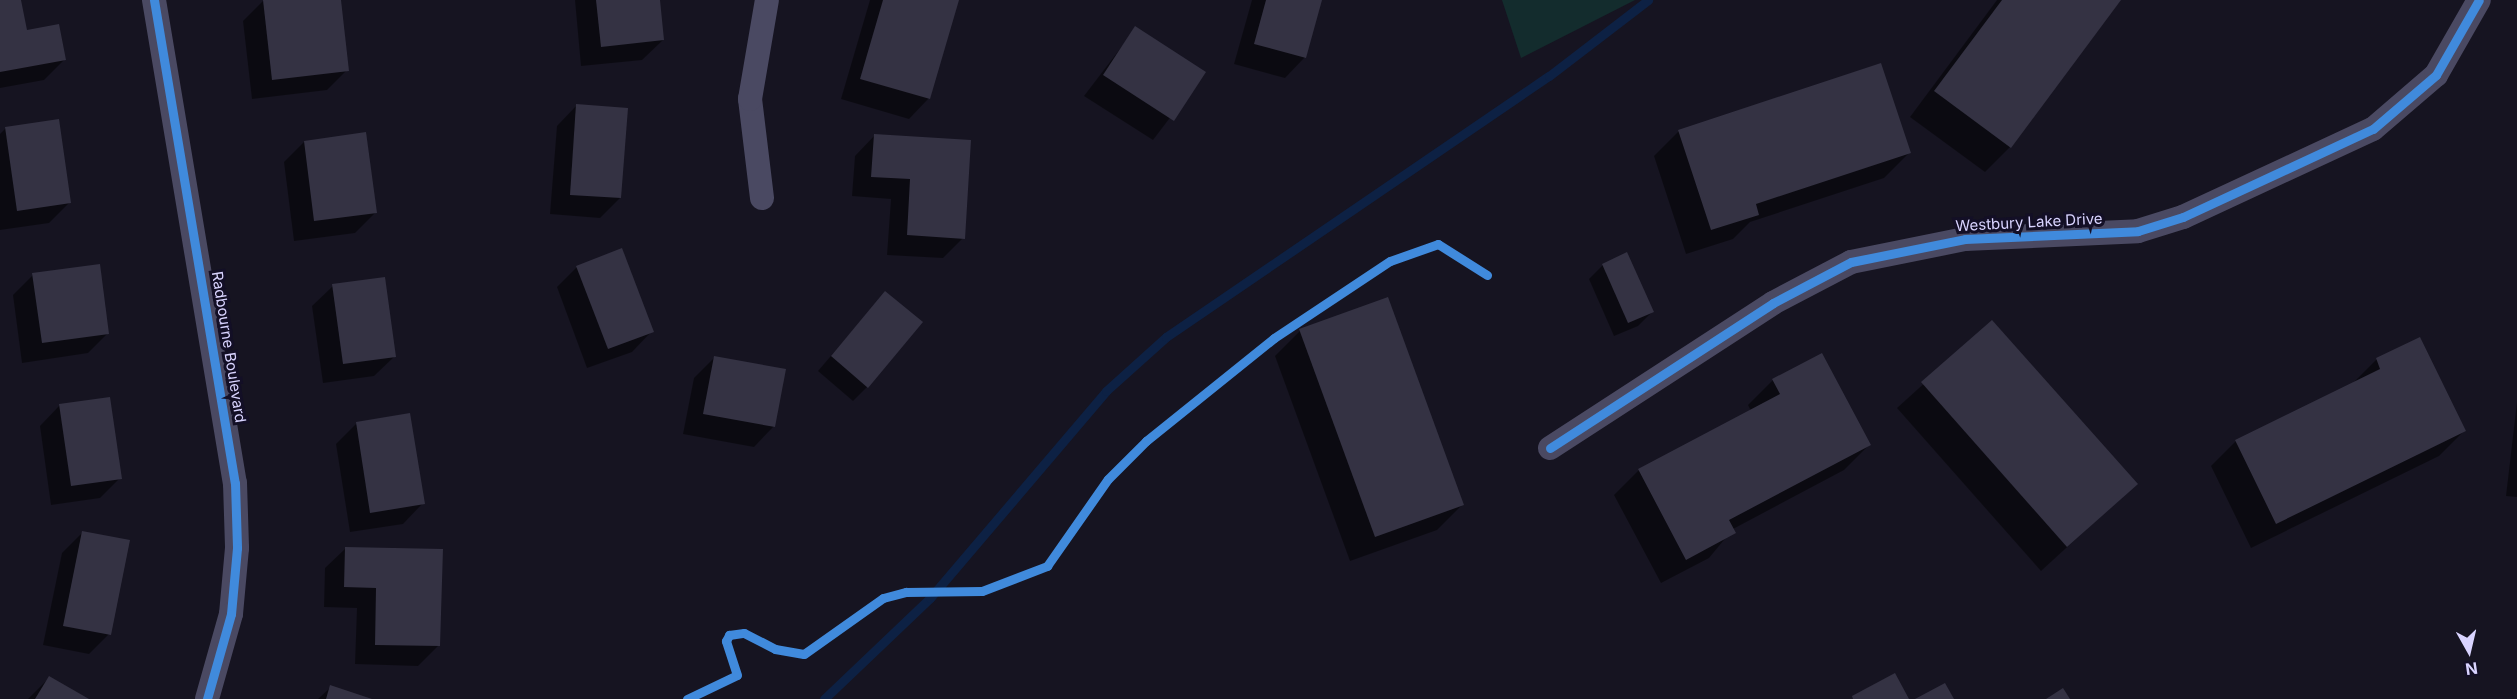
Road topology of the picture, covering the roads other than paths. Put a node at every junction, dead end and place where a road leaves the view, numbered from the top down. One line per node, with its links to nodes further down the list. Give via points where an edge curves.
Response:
1 (154, 0): 6 (street, Radbourne Boulevard, via 235,483 237,548 231,614)
2 (767, 0): 4 (street, via 750,99)
3 (2479, 0): 5 (street, Westbury Lake Drive, via 2436,75 2373,129 2183,217 2138,231 1965,239 1851,262 1773,303)
4 (762, 198)
5 (1550, 448)
6 (207, 699)

